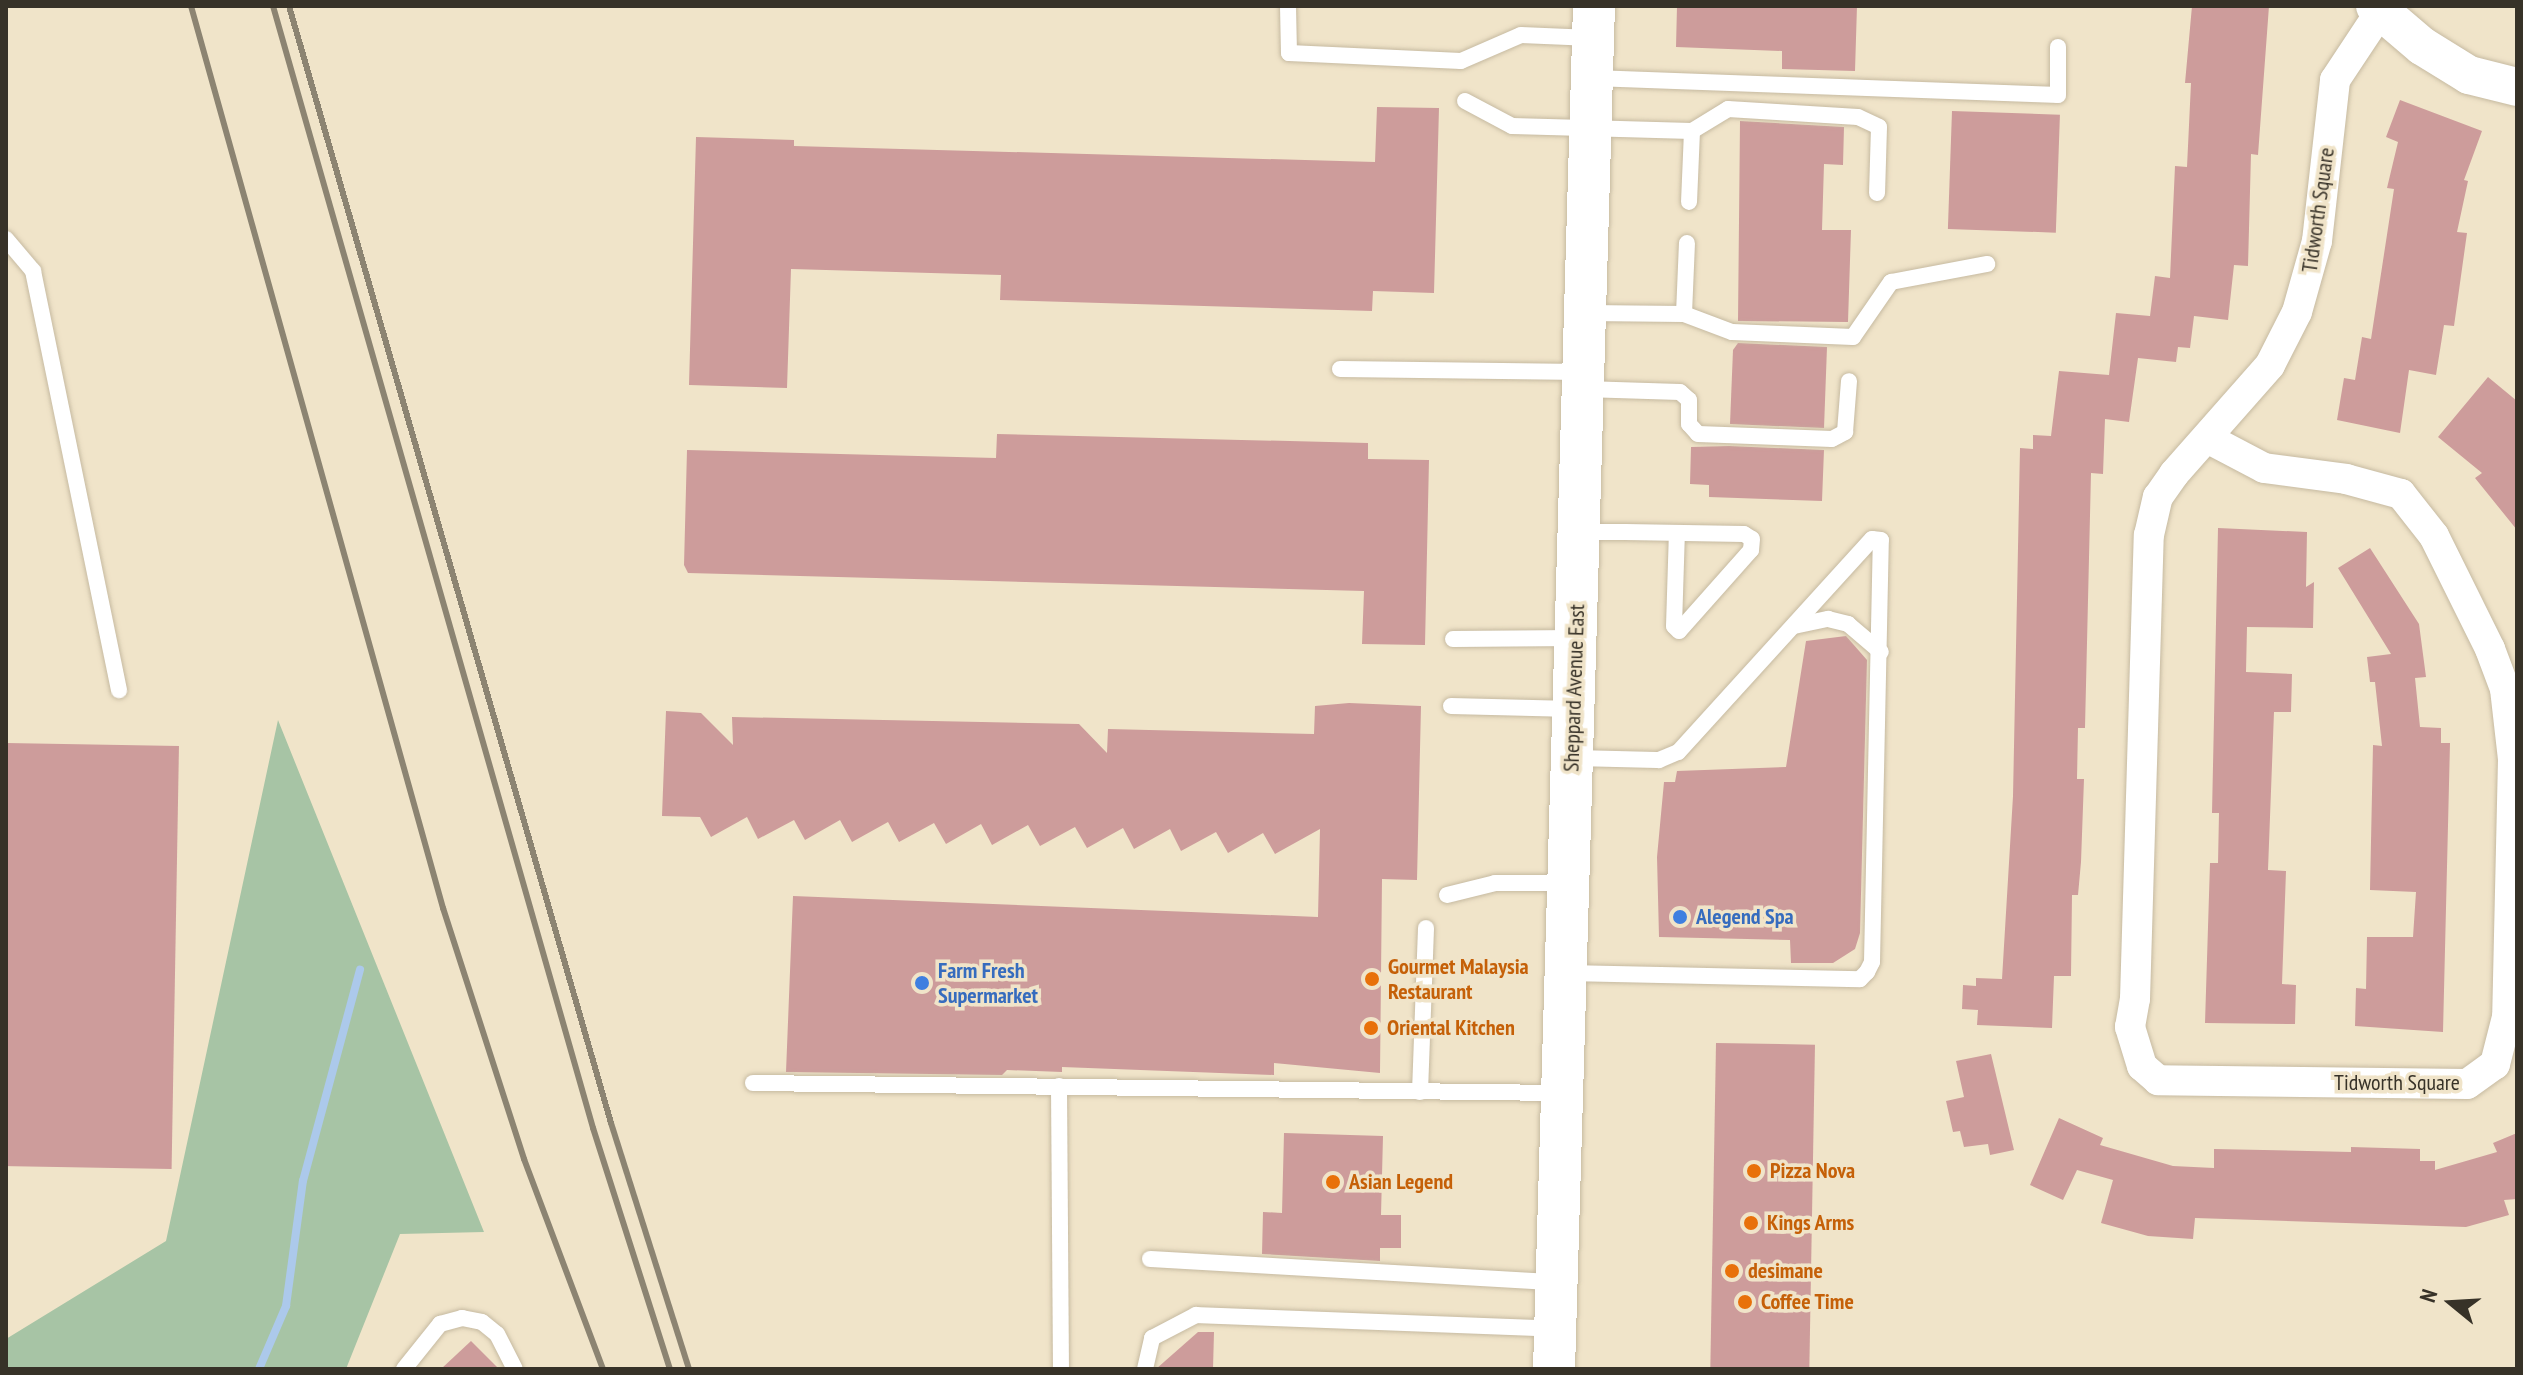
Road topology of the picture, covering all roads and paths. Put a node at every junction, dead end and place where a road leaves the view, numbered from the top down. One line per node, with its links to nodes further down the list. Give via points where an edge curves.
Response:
1 (1288, 6): 3 (lane, via 1289,53 1461,61 1521,35)
2 (2377, 9): 5 (street, via 2469,75); 19 (street, Tidworth Square, via 2335,80 2317,241 2297,312 2270,365)
3 (1593, 41): 4 (lane, via 2058,95); 7 (main road, Sheppard Avenue East)
4 (2058, 47)
5 (2517, 87)
6 (1465, 101): 7 (lane, via 1512,126)
7 (1591, 126): 8 (lane); 14 (main road, Sheppard Avenue East)
8 (1692, 131): 9 (lane, via 1728,109 1858,117 1879,127); 10 (lane)
9 (1877, 193)
10 (1689, 202)
11 (6, 239): 26 (lane, via 33,271)
12 (1687, 243): 15 (lane)
13 (1987, 264): 15 (lane, via 1891,282 1853,337 1732,332)
14 (1585, 313): 15 (lane); 17 (main road, Sheppard Avenue East)
15 (1684, 314)
16 (1340, 369): 17 (lane)
17 (1583, 380): 18 (lane, via 1680,392 1689,400 1689,424 1698,434 1832,439 1845,432); 20 (main road, Sheppard Avenue East)
18 (1849, 381)
19 (2207, 438): 19 (street, Tidworth Square, via 2158,497 2149,535 2130,1027 2134,1050 2158,1080 2179,1083 2467,1084 2495,1064 2507,1017 2513,759 2505,689 2490,649 2434,536 2401,494 2346,479 2264,468)
20 (1579, 532): 21 (lane); 23 (main road, Sheppard Avenue East)
21 (1677, 533): 21 (lane, via 1752,539 1751,550 1679,631 1674,626)
22 (1793, 626): 25 (lane, via 1828,619 1848,624); 25 (lane, via 1872,539 1881,540); 29 (lane, via 1678,752 1659,760)
23 (1575, 638): 24 (lane); 28 (main road, Sheppard Avenue East)
24 (1453, 639)
25 (1881, 652): 33 (lane, via 1872,962 1867,972 1860,979)
26 (119, 690)
27 (1451, 706): 28 (lane)
28 (1573, 709): 29 (main road, Sheppard Avenue East)
29 (1572, 758): 30 (main road, Sheppard Avenue East)
30 (1568, 883): 31 (lane, via 1495,883); 33 (main road, Sheppard Avenue East)
31 (1447, 895)
32 (1426, 928): 36 (lane)
33 (1565, 973): 37 (main road, Sheppard Avenue East)
34 (753, 1083): 35 (lane)
35 (1059, 1086): 36 (lane); 43 (lane)
36 (1420, 1092): 37 (lane)
37 (1561, 1093): 39 (main road, Sheppard Avenue East)
38 (1150, 1259): 39 (lane)
39 (1555, 1282): 40 (main road, Sheppard Avenue East)
40 (1555, 1349): 44 (lane, via 1196,1315 1152,1338)
41 (404, 1369): 42 (lane, via 440,1324 462,1318 482,1322 497,1334)
42 (515, 1369)
43 (1061, 1369)
44 (1145, 1369)

